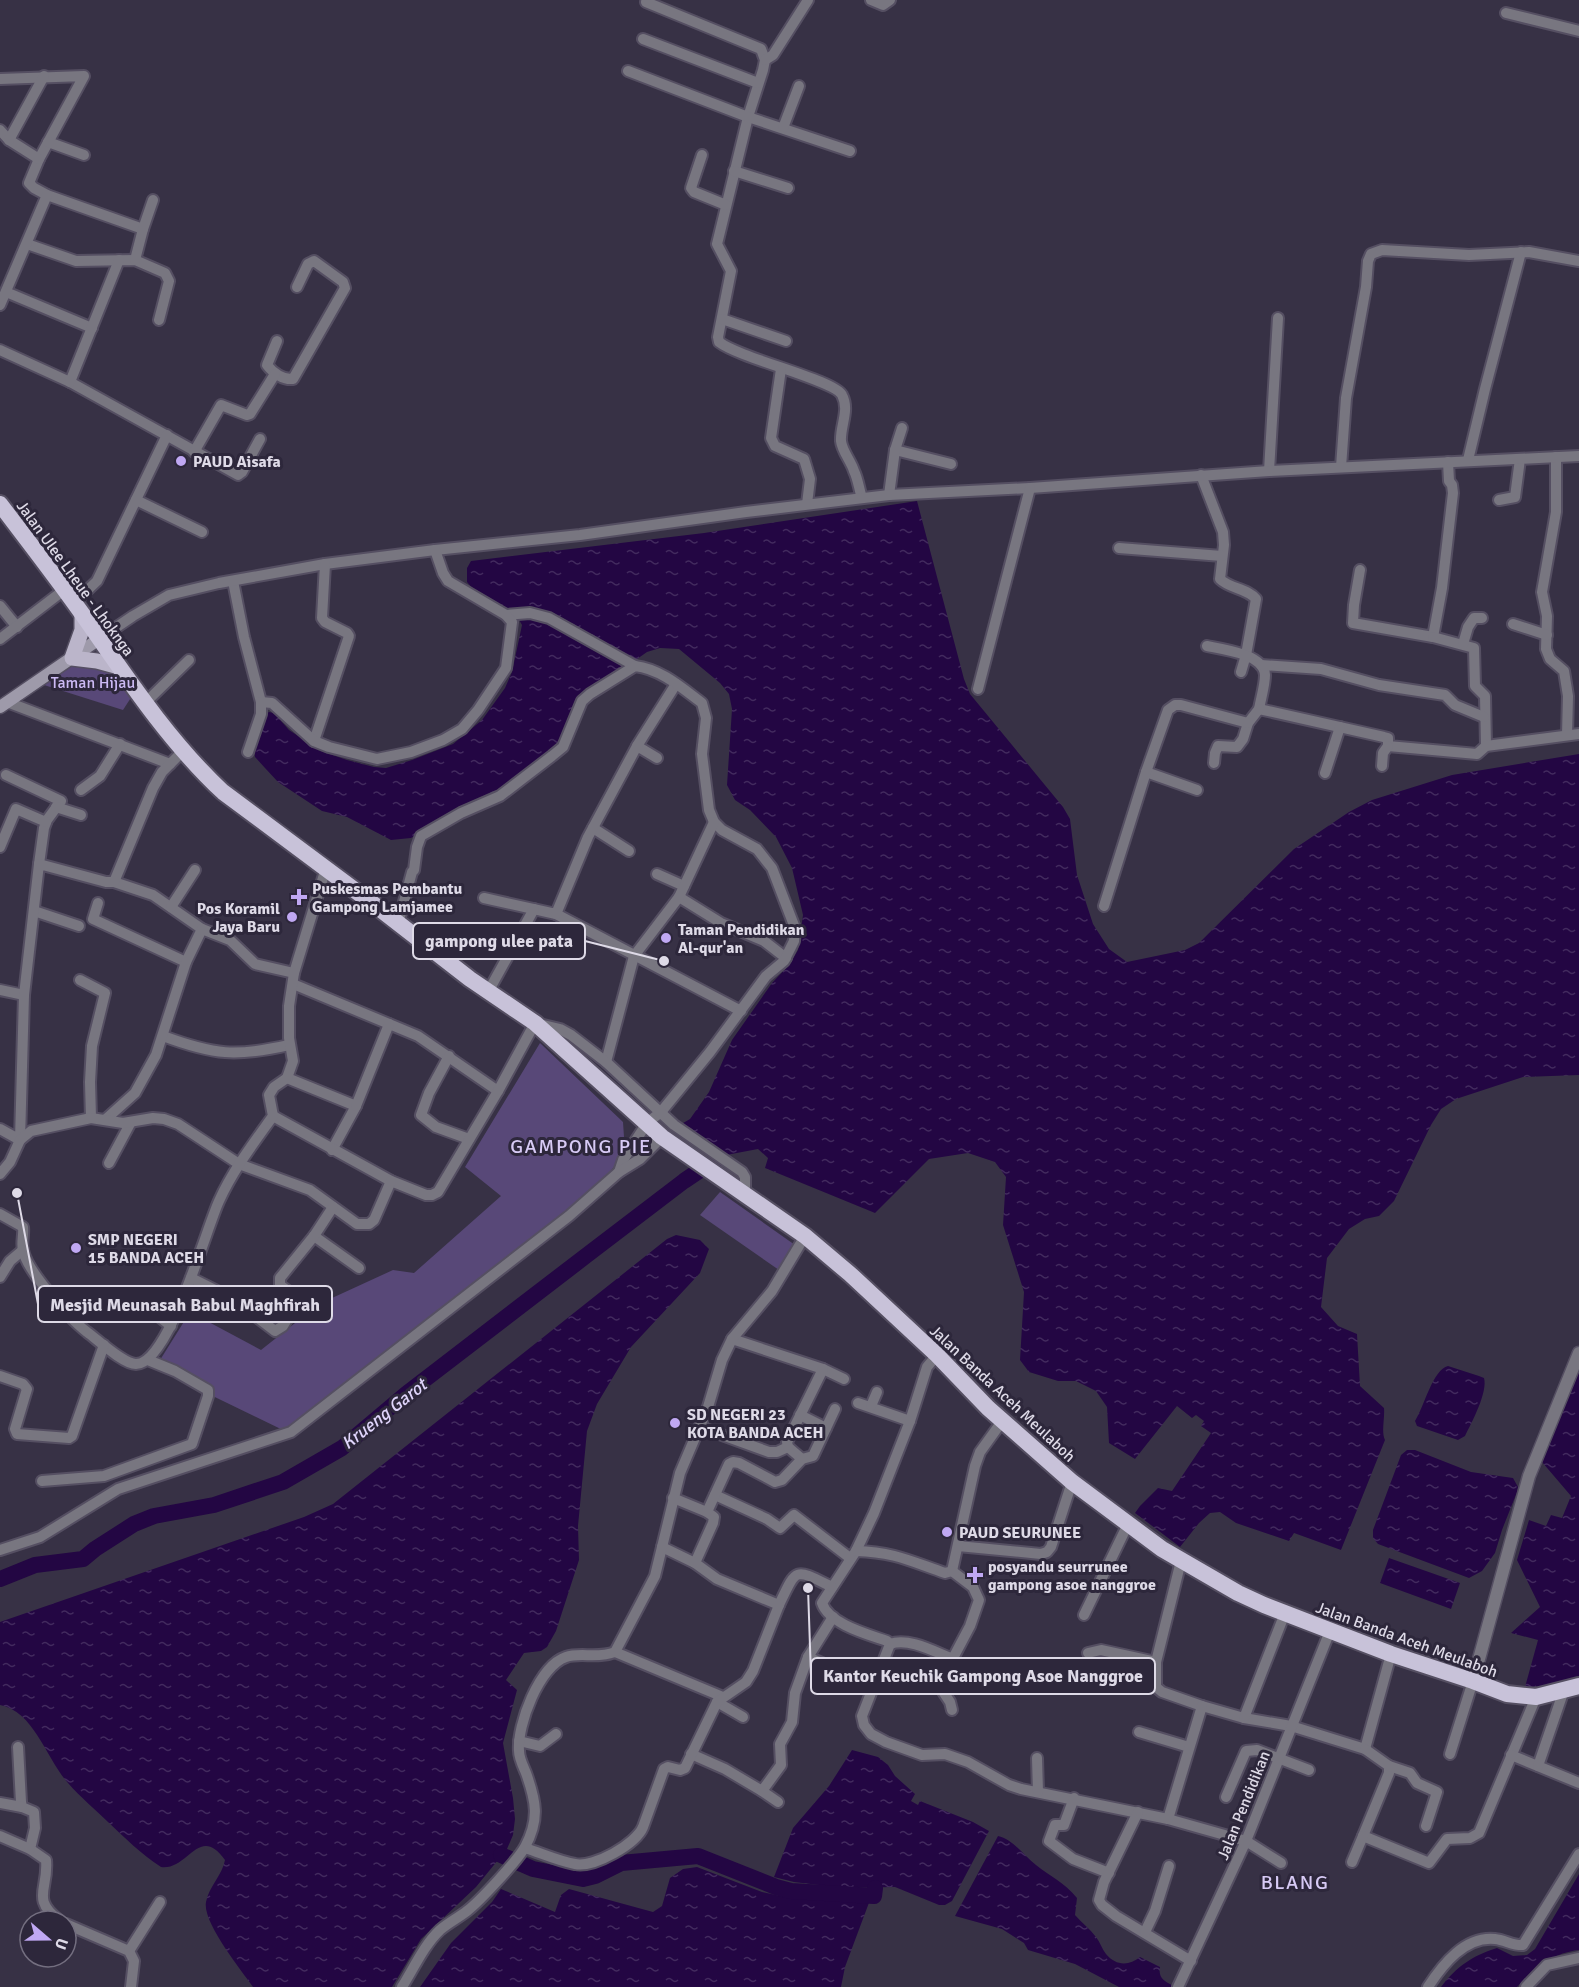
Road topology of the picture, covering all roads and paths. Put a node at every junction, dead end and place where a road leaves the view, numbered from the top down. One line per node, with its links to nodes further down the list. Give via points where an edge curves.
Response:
1 (808, 0): 8 (street, via 773,55)
2 (871, 0): 3 (street, via 883,5)
3 (890, 0)
4 (646, 2): 8 (street, via 758,46)
5 (1506, 14): 6 (street)
6 (1579, 31)
7 (643, 39): 12 (street)
8 (765, 60): 12 (street)
9 (628, 71): 14 (street)
10 (44, 76): 11 (street); 17 (street); 18 (street, via 84,76)
11 (0, 79)
12 (758, 83): 14 (street)
13 (799, 86): 15 (street)
14 (748, 117): 15 (street); 23 (street)
15 (783, 128): 19 (street)
16 (0, 130): 17 (street)
17 (9, 140): 22 (street)
18 (48, 142): 20 (street); 22 (street)
19 (850, 151)
20 (84, 155)
21 (702, 155): 27 (street, via 691,188)
22 (39, 159): 25 (street, via 29,183)
23 (734, 171): 24 (street); 27 (street)
24 (788, 188)
25 (46, 195): 28 (street); 29 (street)
26 (153, 200): 28 (street)
27 (726, 205): 39 (street, via 717,244 732,271)
28 (143, 229): 32 (street)
29 (27, 244): 31 (street, via 76,261); 35 (street)
30 (1521, 252): 33 (street); 55 (street); 58 (street, via 1469,255 1376,250 1371,254 1346,398)
31 (119, 260): 32 (street); 40 (street)
32 (135, 260): 38 (street, via 168,276)
33 (1579, 261)
34 (297, 287): 45 (street, via 308,264 314,261 343,282 345,288 297,376 288,380)
35 (6, 292): 36 (street); 40 (street)
36 (0, 305)
37 (1278, 318): 59 (street)
38 (159, 320)
39 (722, 320): 42 (street); 44 (street, via 718,338 722,344)
40 (92, 328): 46 (street)
41 (277, 341): 45 (street, via 266,364)
42 (786, 341)
43 (0, 350): 46 (street)
44 (781, 369): 63 (street, via 826,384 842,395 842,444); 67 (street, via 771,438 775,446 804,459 810,479)
45 (275, 374): 51 (street, via 249,415 221,405)
46 (70, 382): 48 (street)
47 (902, 428): 50 (street)
48 (168, 435): 51 (street); 64 (street)
49 (260, 439): 51 (street, via 240,475)
50 (895, 450): 57 (street); 62 (street)
51 (194, 452)
52 (1579, 456): 53 (street)
53 (1556, 457): 54 (street); 81 (street, via 1556,512 1542,592)
54 (1520, 459): 55 (street); 65 (street, via 1515,497)
55 (1468, 460): 56 (street)
56 (1448, 462): 58 (street); 82 (street, via 1453,493)
57 (951, 464)
58 (1341, 467): 59 (street)
59 (1269, 471): 60 (street)
60 (1201, 475): 61 (street); 71 (street, via 1223,532)
61 (1030, 488): 62 (street); 95 (street)
62 (889, 495): 63 (street)
63 (862, 498): 67 (street)
64 (136, 500): 68 (street); 75 (street, via 97,581)
65 (1499, 500)
66 (0, 504): 75 (highway, Jalan Ulee Lheue - Lhoknga)
67 (807, 504): 70 (street)
68 (202, 531)
69 (1119, 548): 71 (street)
70 (435, 550): 72 (street); 77 (street, via 448,581)
71 (1222, 556): 87 (street, via 1220,579 1256,599)
72 (325, 564): 74 (street); 105 (street, via 321,618 348,636)
73 (1360, 570): 82 (street, via 1353,623)
74 (233, 580): 84 (street, via 169,596); 97 (street)
75 (74, 602): 80 (street); 84 (highway, Jalan Ulee Lheue - Lhoknga); 88 (main road, via 82,630)
76 (0, 606): 80 (street)
77 (507, 616): 91 (street, via 530,613 549,618); 105 (street, via 512,625 506,668 462,729 411,752 376,759)
78 (1482, 618): 85 (street, via 1474,618)
79 (1513, 624): 81 (street)
80 (16, 627): 83 (street)
81 (1547, 634): 104 (street, via 1550,659 1564,671)
82 (1433, 637): 85 (street)
83 (0, 639)
84 (99, 639): 88 (main road); 92 (highway, Jalan Ulee Lheue - Lhoknga)
85 (1463, 644): 100 (street, via 1476,651 1475,686 1485,696)
86 (1207, 646): 87 (street)
87 (1246, 655): 90 (street); 93 (street)
88 (72, 658): 92 (main road); 98 (main road)
89 (189, 660): 96 (street)
90 (1261, 665): 99 (street, via 1265,673); 100 (street, via 1321,669 1379,685 1445,695 1455,705)
91 (634, 666): 94 (street, via 650,669); 142 (street, via 582,701 563,747 552,756 500,796 421,836)
92 (119, 667): 96 (highway, Jalan Ulee Lheue - Lhoknga)
93 (1241, 672)
94 (676, 684): 109 (street); 124 (street, via 703,705 706,718 702,754)
95 (978, 689)
96 (146, 702): 110 (highway, Jalan Ulee Lheue - Lhoknga)
97 (261, 702): 105 (street, via 272,703); 111 (street, via 261,714)
98 (4, 704): 106 (street)
99 (1259, 709): 101 (street); 102 (street)
100 (1484, 717): 108 (street)
101 (1248, 723): 113 (street, via 1237,747 1218,747); 116 (street, via 1181,705 1172,707)
102 (1340, 727): 107 (street, via 1388,738); 117 (street)
103 (1579, 734): 104 (street)
104 (1567, 735): 108 (street)
105 (314, 741)
106 (120, 744): 114 (street); 119 (street, via 100,776)
107 (1388, 746): 108 (street, via 1472,755); 115 (street)
108 (1486, 746)
109 (637, 747): 112 (street); 125 (street)
110 (183, 751): 114 (street); 129 (highway, Jalan Ulee Lheue - Lhoknga, via 223,792)
111 (248, 752)
112 (657, 759)
113 (1214, 763)
114 (170, 764): 132 (street, via 153,788)
115 (1382, 766)
116 (1146, 772): 120 (street); 137 (street)
117 (1325, 773)
118 (6, 775): 121 (street, via 61,801)
119 (81, 790)
120 (1197, 790)
121 (56, 807): 122 (street); 123 (street)
122 (81, 815)
123 (46, 822): 126 (street, via 16,809); 128 (street)
124 (714, 822): 133 (street); 146 (street, via 757,849 772,868 795,928)
125 (593, 828): 127 (street); 141 (street)
126 (0, 847)
127 (629, 851)
128 (39, 864): 132 (street); 140 (street)
129 (326, 868): 142 (highway, Jalan Ulee Lheue - Lhoknga); 148 (street)
130 (195, 870): 138 (street)
131 (657, 874): 133 (street)
132 (114, 882): 138 (street, via 153,895)
133 (684, 886): 134 (street)
134 (680, 897): 145 (street); 146 (street, via 722,923 764,941)
135 (484, 898): 139 (street)
136 (98, 903): 147 (street, via 93,919)
137 (1104, 906)
138 (171, 907): 144 (street)
139 (534, 909): 141 (street); 152 (street)
140 (34, 911): 143 (street); 153 (street)
141 (556, 914): 145 (street)
142 (398, 924): 152 (highway, Jalan Ulee Lheue - Lhoknga)
143 (79, 926)
144 (202, 929): 147 (street); 148 (street, via 237,944 255,964)
145 (633, 956): 154 (street); 160 (street)
146 (786, 958): 154 (street, via 766,976)
147 (186, 962): 157 (street)
148 (294, 973): 150 (street)
149 (80, 980): 166 (street, via 105,993 92,1046)
150 (293, 984): 156 (street); 158 (street)
151 (0, 990): 153 (street)
152 (488, 992): 155 (highway, Jalan Ulee Lheue - Lhoknga)
153 (24, 995): 173 (street)
154 (741, 1011): 164 (street)
155 (535, 1023): 160 (street, via 560,1029); 162 (street); 169 (highway, Jalan Ulee Lheue - Lhoknga)
156 (388, 1024): 159 (street, via 418,1036); 163 (street)
157 (163, 1036): 158 (street, via 219,1053); 167 (street, via 135,1093)
158 (289, 1046): 161 (street, via 293,1061)
159 (449, 1056): 162 (street); 172 (street, via 421,1115 436,1127)
160 (606, 1062): 164 (street)
161 (287, 1078): 163 (street); 165 (street, via 269,1095)
162 (498, 1091): 172 (street)
163 (356, 1106): 174 (street)
164 (661, 1112): 169 (street); 171 (street)
165 (273, 1116): 174 (street); 176 (street)
166 (91, 1118): 167 (street); 173 (street, via 31,1131)
167 (106, 1119): 168 (street)
168 (131, 1122): 175 (street); 176 (street, via 153,1118 178,1124)
169 (647, 1123): 171 (highway, Jalan Ulee Lheue - Lhoknga); 177 (street)
170 (0, 1129): 173 (street)
171 (667, 1134): 177 (street); 183 (highway, Jalan Banda Aceh Meulaboh, via 728,1173 745,1195)
172 (469, 1139): 179 (street, via 438,1192 426,1195)
173 (20, 1140): 178 (street)
174 (332, 1150): 179 (street)
175 (109, 1163)
176 (239, 1164): 180 (street, via 310,1190); 187 (street, via 219,1201)
177 (619, 1172): 217 (street, via 569,1216 291,1432 118,1490 40,1537)
178 (0, 1174)
179 (391, 1181): 180 (street, via 379,1213 369,1224 357,1224)
180 (333, 1207): 182 (street)
181 (0, 1214): 184 (street, via 23,1227)
182 (314, 1236): 185 (street); 187 (street, via 280,1278 280,1285 298,1301 283,1326 275,1331 233,1299)
183 (805, 1236): 190 (street, via 772,1291); 193 (highway, Jalan Banda Aceh Meulaboh)
184 (22, 1250): 186 (street); 191 (street, via 38,1280 81,1327)
185 (359, 1268)
186 (0, 1277)
187 (191, 1278): 189 (street)
188 (135, 1297): 189 (street)
189 (171, 1326): 194 (street)
190 (732, 1340): 195 (street); 205 (street)
191 (104, 1345): 194 (street, via 127,1361 137,1364); 196 (street, via 69,1438 17,1434 15,1429 27,1389)
192 (1579, 1353): 235 (street, via 1529,1476)
193 (937, 1355): 203 (street, via 927,1367); 204 (highway, Jalan Banda Aceh Meulaboh)
194 (148, 1360): 209 (street, via 208,1390 192,1444 104,1476)
195 (823, 1369): 197 (street); 202 (street)
196 (0, 1376)
197 (844, 1378)
198 (877, 1392): 200 (street)
199 (858, 1403): 200 (street)
200 (870, 1406): 203 (street)
201 (835, 1409): 206 (street)
202 (800, 1415): 206 (street); 207 (street, via 788,1437)
203 (910, 1420): 218 (street, via 886,1485)
204 (1003, 1420): 210 (highway, Jalan Banda Aceh Meulaboh); 215 (street, via 980,1452 975,1466)
205 (700, 1427): 207 (street, via 769,1452); 212 (street)
206 (826, 1428): 208 (street, via 813,1456)
207 (788, 1446): 208 (street)
208 (802, 1460): 211 (street, via 776,1482 733,1462)
209 (42, 1481)
210 (1072, 1482): 214 (highway, Jalan Banda Aceh Meulaboh); 215 (street, via 1047,1552)
211 (715, 1495): 213 (street); 218 (street, via 780,1528 794,1515)
212 (673, 1498): 213 (street); 216 (street)
213 (707, 1512): 220 (street, via 714,1517 713,1523)
214 (1128, 1524): 219 (highway, Jalan Banda Aceh Meulaboh); 225 (street)
215 (958, 1546): 221 (street)
216 (662, 1547): 220 (street); 229 (street, via 655,1576)
217 (0, 1550)
218 (853, 1554): 221 (street, via 883,1552 945,1573); 222 (street)
219 (1180, 1561): 224 (highway, Jalan Banda Aceh Meulaboh); 234 (street)
220 (695, 1563): 223 (street, via 717,1579)
221 (952, 1571): 233 (street, via 974,1587 979,1600)
222 (832, 1587): 223 (street, via 799,1573 792,1577); 226 (street, via 822,1603)
223 (779, 1605): 239 (street, via 746,1682)
224 (1285, 1613): 227 (highway, Jalan Banda Aceh Meulaboh); 243 (street)
225 (1084, 1615)
226 (833, 1617): 228 (street); 232 (street)
227 (1330, 1631): 231 (highway, Jalan Banda Aceh Meulaboh); 244 (street, Jalan Pendidikan)
228 (890, 1644): 233 (street, via 908,1643); 236 (street)
229 (615, 1653): 239 (street); 247 (street, via 567,1656 553,1663 522,1721)
230 (1088, 1653): 234 (street, via 1101,1650)
231 (1391, 1654): 235 (highway, Jalan Banda Aceh Meulaboh); 250 (street)
232 (808, 1657): 236 (street); 260 (street, via 795,1693 792,1722 780,1744 781,1765)
233 (953, 1659): 241 (street, via 942,1679 942,1690)
234 (1156, 1662): 240 (street, via 1156,1687)
235 (1473, 1681): 238 (highway, Jalan Banda Aceh Meulaboh, via 1507,1694); 252 (street)
236 (874, 1686): 261 (street, via 862,1716 872,1734 922,1755 945,1754 968,1762 1009,1785)
237 (1571, 1688): 238 (highway, Jalan Banda Aceh Meulaboh); 257 (street)
238 (1536, 1697): 253 (street)
239 (720, 1699): 242 (street); 251 (street)
240 (1202, 1707): 243 (street); 249 (street)
241 (952, 1710)
242 (743, 1717)
243 (1244, 1718): 244 (street)
244 (1291, 1726): 250 (street); 255 (street, Jalan Pendidikan)
245 (1139, 1732): 249 (street)
246 (556, 1734): 247 (street, via 540,1746)
247 (519, 1741): 274 (street, via 536,1811)
248 (18, 1747): 266 (street)
249 (1189, 1747): 268 (street)
250 (1365, 1749): 256 (street)
251 (691, 1754): 260 (street); 274 (street, via 680,1770 664,1769 640,1834 619,1850 576,1865)
252 (1450, 1754)
253 (1511, 1755): 257 (street); 271 (street, via 1479,1833 1470,1838 1447,1839 1429,1863)
254 (1037, 1758): 261 (street)
255 (1279, 1758): 258 (street); 262 (street, via 1257,1750 1246,1751); 272 (street, Jalan Pendidikan)
256 (1389, 1766): 269 (street, via 1410,1773 1417,1783 1437,1792); 271 (street)
257 (1538, 1766): 259 (street)
258 (1309, 1770)
259 (1579, 1783)
260 (762, 1791): 264 (street)
261 (1038, 1792): 263 (street)
262 (1226, 1797)
263 (1074, 1798): 267 (street); 279 (street, via 1065,1825 1055,1825 1049,1840 1073,1859)
264 (778, 1802)
265 (0, 1803): 266 (street)
266 (22, 1807): 273 (street, via 34,1812 36,1819)
267 (1137, 1812): 268 (street); 279 (street)
268 (1168, 1820): 272 (street)
269 (1426, 1826)
270 (0, 1836): 273 (street)
271 (1363, 1836): 276 (street)
272 (1246, 1841): 277 (street); 286 (street, Jalan Pendidikan)
273 (30, 1849): 281 (street, via 46,1860 42,1895)
274 (522, 1851): 288 (street, via 468,1911 441,1929)
275 (1579, 1854): 290 (street, via 1523,1945 1492,1939 1470,1945 1447,1961)
276 (1352, 1862)
277 (1281, 1863)
278 (1169, 1866): 283 (street)
279 (1109, 1873): 283 (street, via 1099,1900 1116,1916)
280 (160, 1902): 284 (street)
281 (47, 1909)
282 (78, 1929): 284 (street)
283 (1145, 1932): 286 (street)
284 (129, 1951): 287 (street, via 134,1961)
285 (1579, 1958): 291 (street, via 1547,1965)
286 (1191, 1961): 289 (street, Jalan Pendidikan)
287 (131, 1987)
288 (402, 1987)
289 (1178, 1987)
290 (1428, 1987)
291 (1526, 1987)

